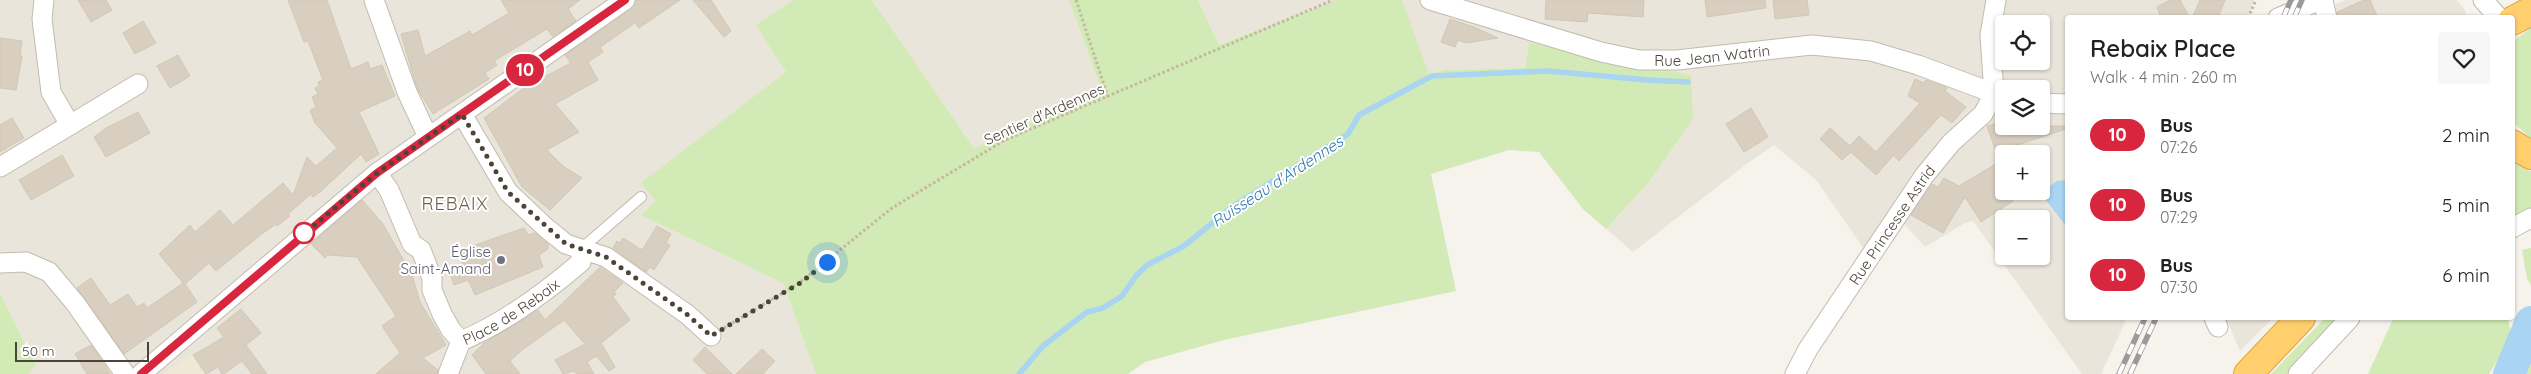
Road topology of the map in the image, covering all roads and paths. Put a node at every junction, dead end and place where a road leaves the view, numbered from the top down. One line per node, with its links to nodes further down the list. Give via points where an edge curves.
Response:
1 (44, 0): 25 (street, via 42,19 51,92)
2 (374, 0): 26 (street, via 407,92)
3 (625, 0): 24 (street)
4 (1076, 0): 20 (path)
5 (1332, 0): 20 (path, Sentier d'Ardennes)
6 (1430, 0): 19 (street, Rue Jean Watrin, via 1601,52 1639,60 1677,60 1812,44 1871,51)
7 (1996, 0): 17 (street, via 1990,35)
8 (2256, 0): 12 (path)
9 (2322, 0): 13 (street); 14 (street)
10 (2483, 0): 15 (street)
11 (2531, 10): 16 (highway)
12 (2249, 15)
13 (2285, 15)
14 (2325, 15)
15 (2496, 15)
16 (2515, 19)
17 (1997, 80)
18 (138, 84): 25 (street)
19 (1995, 94)
20 (1108, 97): 36 (path, Sentier d'Ardennes, via 1005,140 892,208 800,283)
21 (1995, 100): 41 (street, Rue Princesse Astrid, via 1951,143 1924,176 1808,349)
22 (2050, 103): 23 (street)
23 (2065, 104)
24 (462, 114): 26 (street); 32 (street, via 508,192 566,244)
25 (70, 125): 27 (street)
26 (428, 137): 28 (street)
27 (0, 167)
28 (377, 173): 37 (street, Place de Rebaix, via 389,190 412,244 421,250 432,278 432,290 450,330); 39 (street)
29 (641, 197): 32 (lane)
30 (2531, 218): 31 (street)
31 (2515, 226)
32 (581, 249): 36 (street, via 606,257 688,315); 37 (street, Place de Rebaix, via 581,262 563,277 494,324)
33 (1, 261): 38 (street, via 26,262 49,272)
34 (2299, 320): 42 (highway)
35 (2348, 320): 43 (street)
36 (711, 336)
37 (461, 341): 40 (street)
38 (125, 374)
39 (141, 374)
40 (448, 374)
41 (1795, 374)
42 (2248, 374)
43 (2298, 374)

